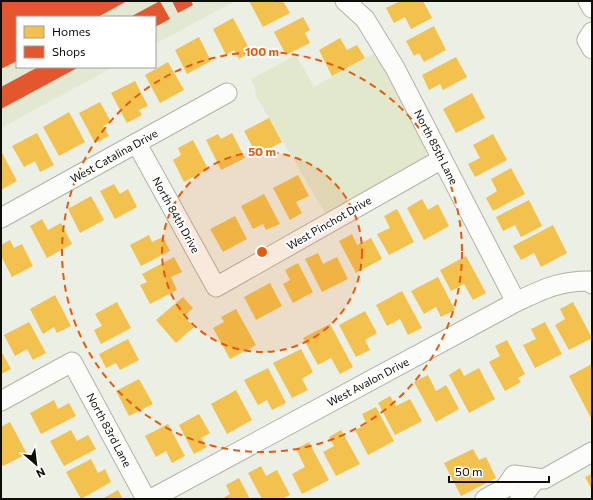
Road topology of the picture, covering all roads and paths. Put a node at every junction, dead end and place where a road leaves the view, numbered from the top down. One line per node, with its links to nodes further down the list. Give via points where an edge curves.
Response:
1 (345, 1): 8 (street, North 85th Lane, via 365,19 395,68)
2 (588, 1): 3 (street)
3 (592, 8)
4 (592, 32): 5 (street, via 587,40)
5 (592, 49)
6 (227, 93): 7 (street, West Catalina Drive)
7 (137, 144): 9 (street, West Catalina Drive); 11 (street, North 84th Drive)
8 (442, 159): 11 (street, West Pinchot Drive); 12 (street, North 85th Lane)
9 (1, 218)
10 (591, 283): 12 (street, West Avalon Drive, via 564,282)
11 (216, 287)
12 (516, 302): 17 (street, West Avalon Drive)
13 (1, 401): 16 (street, North 83rd Lane, via 72,362)
14 (592, 452): 15 (street, via 544,479)
15 (537, 478): 18 (street, via 514,475 505,488); 19 (street)
16 (146, 499)
17 (151, 499)
18 (485, 499)
19 (520, 499)

